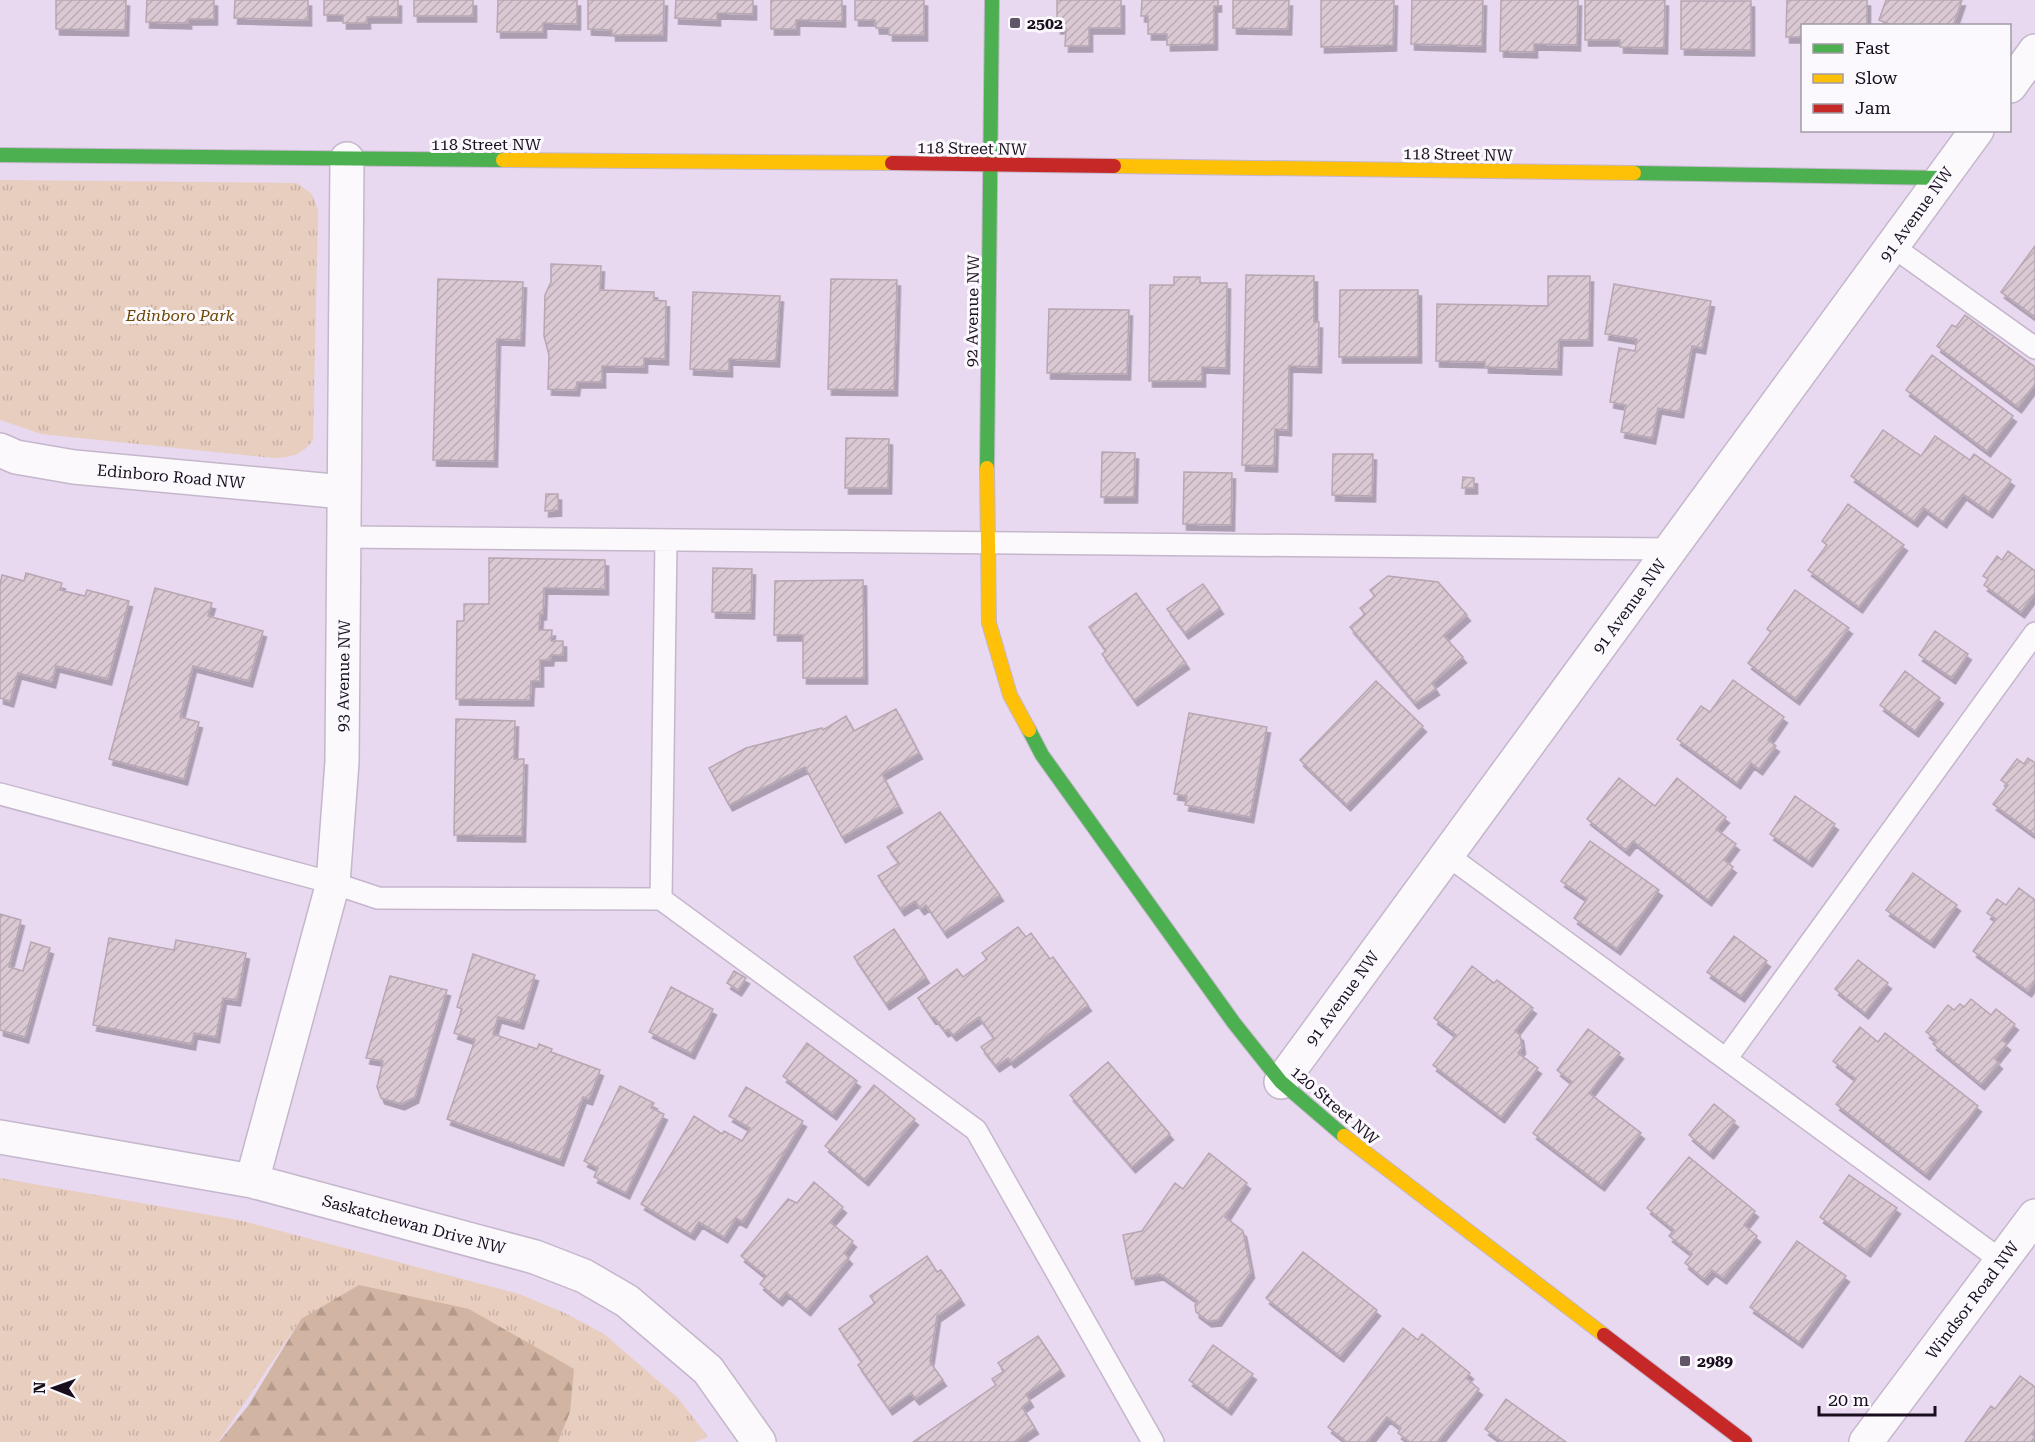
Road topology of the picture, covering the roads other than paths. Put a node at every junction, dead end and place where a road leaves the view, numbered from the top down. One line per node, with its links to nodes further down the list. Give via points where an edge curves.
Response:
1 (992, 0): 7 (street, 92 Avenue NW)
2 (2035, 51): 3 (street)
3 (2011, 85)
4 (1976, 132): 8 (street, 91 Avenue NW)
5 (0, 155): 6 (street, 118 Street NW)
6 (347, 159): 7 (street, 118 Street NW); 12 (street, 93 Avenue NW)
7 (990, 164): 8 (street, 118 Street NW); 15 (street, 92 Avenue NW)
8 (1943, 178): 9 (street, 91 Avenue NW)
9 (1892, 246): 10 (lane); 16 (street, 91 Avenue NW)
10 (2035, 348)
11 (0, 450): 12 (street, Edinboro Road NW, via 15,458 74,466)
12 (344, 492): 13 (street, 93 Avenue NW)
13 (344, 537): 14 (lane); 21 (street, 93 Avenue NW, via 342,762)
14 (666, 540): 15 (lane); 22 (lane)
15 (986, 542): 16 (lane); 17 (street, 92 Avenue NW)
16 (1671, 549): 20 (street, 91 Avenue NW)
17 (989, 623): 24 (street, 120 Street NW, via 1010,695 1042,755 1234,1023)
18 (2035, 633): 23 (lane)
19 (0, 794): 21 (lane)
20 (1447, 855): 23 (lane); 24 (street, 91 Avenue NW)
21 (333, 883): 22 (lane, via 378,898); 26 (street, 93 Avenue NW)
22 (661, 899): 29 (lane, via 976,1130)
23 (1726, 1059): 27 (lane)
24 (1281, 1082): 30 (street, 120 Street NW, via 1362,1152)
25 (0, 1137): 26 (street, Saskatchewan Drive NW)
26 (252, 1181): 28 (street, Saskatchewan Drive NW, via 536,1257 584,1276 627,1301 708,1370)
27 (2023, 1242): 31 (street, Windsor Road NW)
28 (759, 1442)
29 (1153, 1442)
30 (1745, 1442)
31 (1866, 1442)

